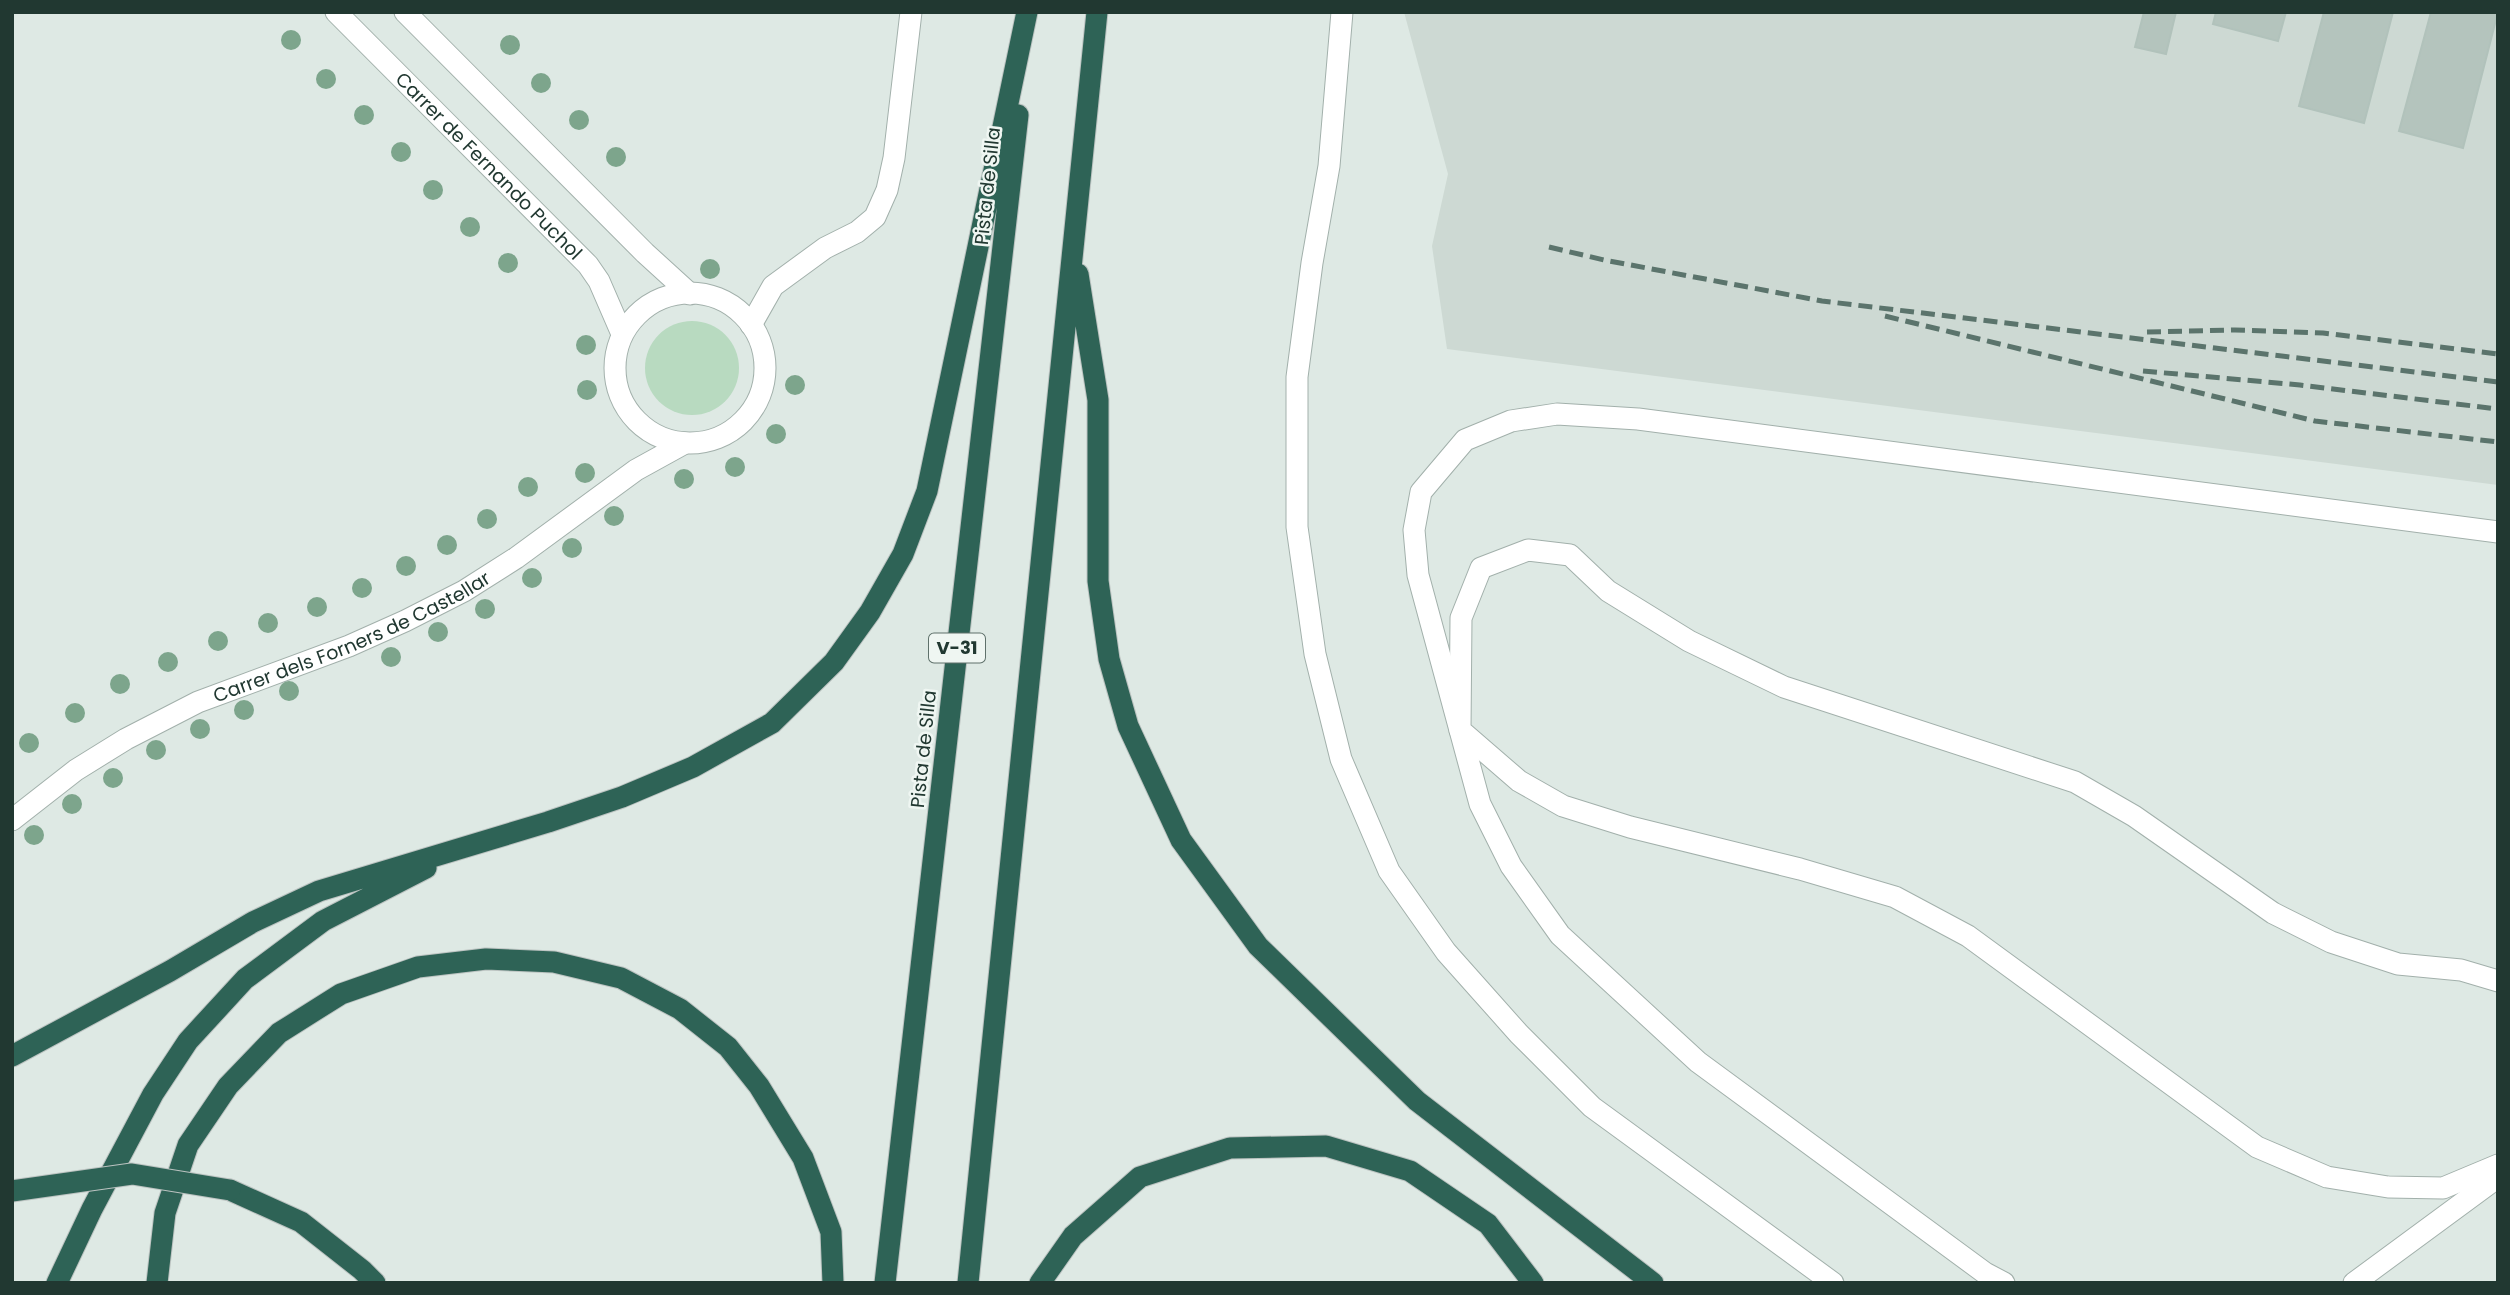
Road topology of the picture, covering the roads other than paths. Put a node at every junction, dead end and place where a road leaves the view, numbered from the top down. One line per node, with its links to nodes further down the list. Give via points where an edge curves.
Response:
1 (336, 12): 10 (street, Carrer de Fernando Puchol, via 588,265)
2 (405, 12): 8 (street)
3 (911, 12): 9 (street, via 894,158 875,217 773,286)
4 (1028, 12): 15 (highway, via 927,491 902,554 870,612 834,662 772,723 693,767 622,797); 25 (highway, Pista de Silla / V-31)
5 (1097, 12): 7 (highway)
6 (1342, 12): 30 (street, via 1329,166 1297,377 1297,527 1315,654 1341,759 1389,872 1446,951 1519,1034 1592,1107)
7 (1074, 247): 26 (highway); 29 (highway, via 1098,400 1098,581 1110,659 1128,726 1181,840 1258,946 1417,1101)
8 (690, 294): 9 (street, via 729,303); 10 (street, via 657,300 637,314)
9 (751, 325): 11 (street, via 761,341 766,366 763,390 751,413 733,430 710,441)
10 (622, 334): 11 (street, via 615,358 616,382 625,405 640,424 661,437)
11 (685, 443): 14 (street, Carrer dels Forners de Castellar, via 636,470 464,591 349,646 198,702 76,770)
12 (2498, 532): 13 (street, via 1638,419 1557,414 1511,421 1465,440 1421,492 1414,530 1418,575)
13 (1460, 730): 16 (street, via 1461,618 1481,568 1528,550 1570,555 1619,598 1689,641 1784,688 2075,782 2134,816 2273,913 2331,942 2398,964 2461,970); 18 (street, via 1519,780 1563,806 1895,897 1968,936 2257,1147 2327,1177 2388,1187 2443,1188); 31 (street, via 1480,804 1511,866 1560,935 1698,1062)
14 (12, 820)
15 (478, 842): 17 (highway, via 319,891 253,922); 21 (highway, via 323,921 245,979 188,1041 153,1094)
16 (2498, 981)
17 (12, 1056)
18 (2498, 1165)
19 (2498, 1177): 32 (street)
20 (12, 1191): 23 (highway, bridge, via 132,1174 230,1190 301,1222)
21 (57, 1283)
22 (157, 1283): 24 (highway, via 165,1213 188,1145 229,1086 279,1033 341,994 418,967 486,959 554,962 621,978 680,1009 728,1048 759,1086 803,1158 831,1232)
23 (375, 1283)
24 (833, 1283)
25 (885, 1283)
26 (968, 1283)
27 (1040, 1283): 28 (highway, via 1073,1237 1140,1177 1230,1149 1326,1146 1410,1171 1488,1224)
28 (1534, 1283)
29 (1653, 1283)
30 (1833, 1283)
31 (2004, 1283)
32 (2354, 1283)

